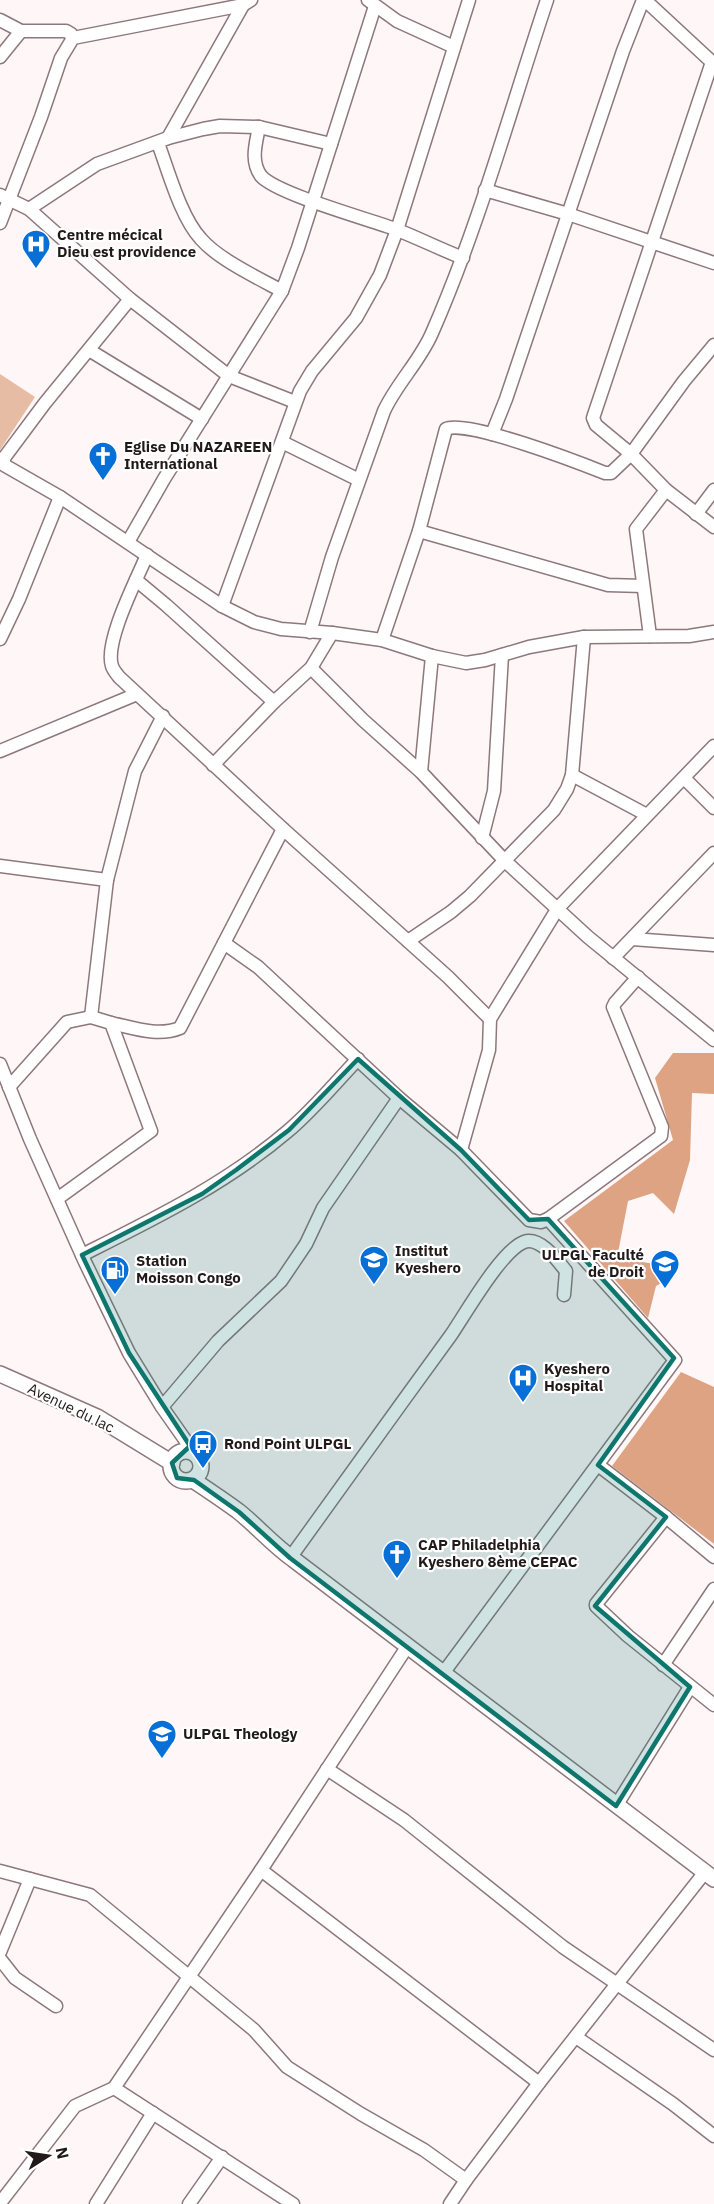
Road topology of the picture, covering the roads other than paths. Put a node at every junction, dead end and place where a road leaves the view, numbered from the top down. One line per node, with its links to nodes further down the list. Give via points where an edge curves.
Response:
1 (469, 0): 9 (street)
2 (547, 0): 15 (street)
3 (644, 0): 11 (street); 19 (street)
4 (247, 3): 8 (street); 13 (street)
5 (372, 3): 9 (street, via 397,21); 14 (street)
6 (0, 20): 7 (street)
7 (21, 31): 8 (street, via 66,31); 10 (street)
8 (73, 38): 16 (street, via 60,58 41,117)
9 (454, 47): 21 (street)
10 (0, 57)
11 (713, 63): 22 (street)
12 (260, 127): 13 (street, via 211,127); 14 (street); 17 (street, via 254,155 257,170 265,180)
13 (163, 140): 18 (street, via 97,164); 25 (street, via 174,187 199,237 213,251)
14 (331, 144): 17 (street)
15 (485, 190): 19 (street); 23 (street)
16 (5, 197): 18 (street); 20 (street)
17 (312, 200): 21 (street); 25 (street)
18 (29, 209): 26 (street)
19 (568, 214): 22 (street); 32 (street)
20 (0, 223)
21 (397, 230): 23 (street); 30 (street, via 364,304 348,330 312,371)
22 (652, 241): 24 (street); 34 (street, via 593,418 596,425)
23 (463, 258): 35 (street, via 430,339 389,400)
24 (714, 263)
25 (282, 291): 29 (street)
26 (130, 298): 28 (street); 29 (street)
27 (714, 345): 34 (street)
28 (89, 350): 31 (street); 38 (street, via 4,458 4,465)
29 (228, 376): 30 (street); 31 (street)
30 (295, 402): 33 (street)
31 (202, 419): 42 (street)
32 (492, 434): 34 (street, via 608,474); 41 (street, via 446,429)
33 (282, 442): 35 (street); 46 (street)
34 (631, 454): 36 (street)
35 (360, 480): 47 (street)
36 (666, 490): 39 (street); 45 (street, via 636,529)
37 (714, 490): 39 (street)
38 (60, 497): 42 (street); 52 (street)
39 (696, 514): 40 (street)
40 (714, 527)
41 (419, 531): 45 (street, via 608,585); 53 (street)
42 (128, 542): 43 (street)
43 (147, 555): 44 (street); 46 (street)
44 (136, 580): 57 (street, via 120,615 111,661 112,668); 58 (street)
45 (643, 586): 50 (street)
46 (222, 606): 47 (street, via 255,622)
47 (310, 632): 49 (street)
48 (714, 632): 50 (street)
49 (332, 633): 53 (street); 56 (street)
50 (650, 636): 51 (street)
51 (584, 637): 54 (street); 64 (street)
52 (0, 639)
53 (382, 640): 55 (street)
54 (501, 655): 55 (street, via 466,663); 69 (street, via 494,791)
55 (432, 656): 63 (street)
56 (311, 668): 58 (street); 63 (street)
57 (137, 694): 59 (street); 61 (street)
58 (274, 702): 62 (street)
59 (163, 716): 62 (street); 73 (street, via 135,771)
60 (714, 746): 65 (street)
61 (0, 751)
62 (213, 765): 68 (street)
63 (421, 772): 69 (street)
64 (573, 775): 67 (street); 71 (street, via 554,810)
65 (685, 779): 66 (street); 67 (street)
66 (714, 808)
67 (647, 814): 74 (street)
68 (284, 829): 76 (street); 77 (street)
69 (482, 838): 71 (street)
70 (714, 853): 75 (street)
71 (505, 861): 74 (street); 76 (street, via 461,905)
72 (0, 866): 73 (street)
73 (107, 880): 81 (street)
74 (558, 908): 79 (street); 82 (street)
75 (632, 939): 78 (street); 79 (street)
76 (408, 941): 82 (street)
77 (224, 943): 83 (street, via 180,1028 168,1033); 86 (street, via 258,967)
78 (714, 945)
79 (613, 957): 80 (street)
80 (638, 977): 84 (street); 92 (street, via 613,1007 662,1126 661,1136)
81 (91, 1017): 83 (street); 88 (street, via 67,1023)
82 (490, 1019): 90 (street, via 489,1050)
83 (111, 1023): 91 (street, via 151,1131)
84 (709, 1032): 85 (street)
85 (714, 1040)
86 (358, 1059): 89 (street); 93 (street, via 289,1130 236,1170 202,1194)
87 (0, 1064): 88 (street)
88 (9, 1087): 91 (street)
89 (399, 1098): 90 (street); 96 (street, via 323,1208 306,1244 281,1281 219,1341)
90 (461, 1150): 92 (street, via 529,1220)
91 (57, 1199): 93 (street)
92 (548, 1219): 99 (street, via 675,1360)
93 (82, 1255): 96 (street, via 129,1353)
94 (564, 1295): 103 (street, via 566,1271 551,1252 535,1242 526,1241 518,1246 494,1270)
95 (0, 1374): 98 (main road, Avenue du lac, via 98,1417)
96 (162, 1407): 97 (street)
97 (195, 1455): 98 (main road, via 183,1452); 100 (main road, via 201,1466)
98 (172, 1463): 100 (main road, via 177,1478)
99 (598, 1465): 101 (street); 107 (street)
100 (193, 1480): 103 (main road, via 239,1512)
101 (666, 1517): 102 (street); 106 (street, via 596,1604)
102 (714, 1557)
103 (290, 1558): 105 (main road)
104 (714, 1589): 106 (street)
105 (407, 1647): 107 (main road); 110 (street)
106 (663, 1665): 108 (street)
107 (444, 1672): 111 (main road)
108 (690, 1687): 109 (street); 111 (street)
109 (714, 1705)
110 (327, 1769): 112 (street); 119 (street, via 404,1820 563,1947)
111 (616, 1806): 114 (main road)
112 (261, 1870): 118 (street); 123 (street)
113 (0, 1871): 115 (street)
114 (712, 1877): 119 (street)
115 (30, 1879): 116 (street); 118 (street, via 90,1895)
116 (0, 1952)
117 (0, 1959): 120 (street, via 15,1978)
118 (189, 1977): 124 (street); 128 (street, via 254,2030 287,2067)
119 (617, 1983): 121 (street); 122 (street)
120 (56, 2006)
121 (576, 2037): 123 (street); 126 (street)
122 (714, 2050)
123 (539, 2083): 128 (street)
124 (114, 2088): 125 (street); 129 (street, via 75,2106)
125 (153, 2113): 127 (street); 131 (street)
126 (714, 2136)
127 (222, 2157): 132 (street); 133 (street)
128 (466, 2180): 130 (street)
129 (4, 2200)
130 (451, 2203)
131 (96, 2204)
132 (189, 2204)
133 (293, 2204)

